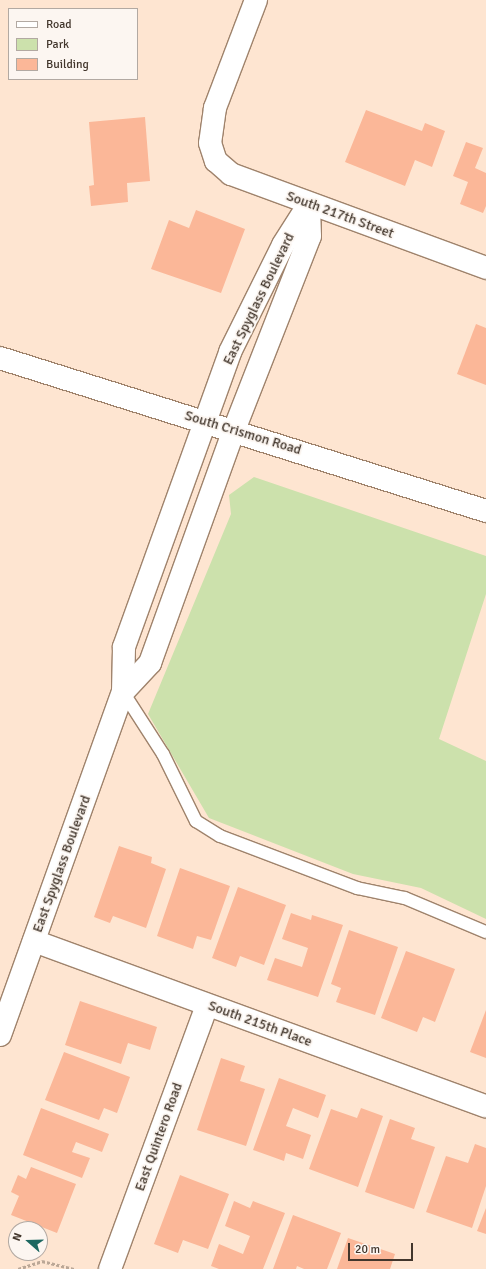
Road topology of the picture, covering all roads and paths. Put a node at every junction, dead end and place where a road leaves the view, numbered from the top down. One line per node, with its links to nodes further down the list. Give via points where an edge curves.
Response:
1 (256, 0): 2 (street, South 217th Street, via 215,108 210,144 216,161 231,174)
2 (309, 204): 3 (street, South 217th Street); 5 (street, East Spyglass Boulevard, via 283,245 230,352); 6 (street, East Spyglass Boulevard, via 310,236)
3 (486, 268)
4 (0, 358): 5 (street, South Crismon Road)
5 (205, 421): 6 (street, South Crismon Road); 8 (street, East Spyglass Boulevard, via 124,647)
6 (234, 430): 7 (street, South Crismon Road); 8 (street, East Spyglass Boulevard, via 150,662)
7 (486, 511)
8 (123, 692): 9 (lane, via 163,754 196,821 220,836 357,888 424,904); 10 (street, East Spyglass Boulevard)
9 (486, 932)
10 (34, 941): 11 (street, South 215th Place); 12 (street, East Spyglass Boulevard)
11 (207, 1005): 13 (street, South 215th Place); 16 (street, East Quintero Road)
12 (0, 1035)
13 (486, 1106)
14 (18, 1269): 15 (path, via 42,1261)
15 (74, 1269)
16 (110, 1269)

